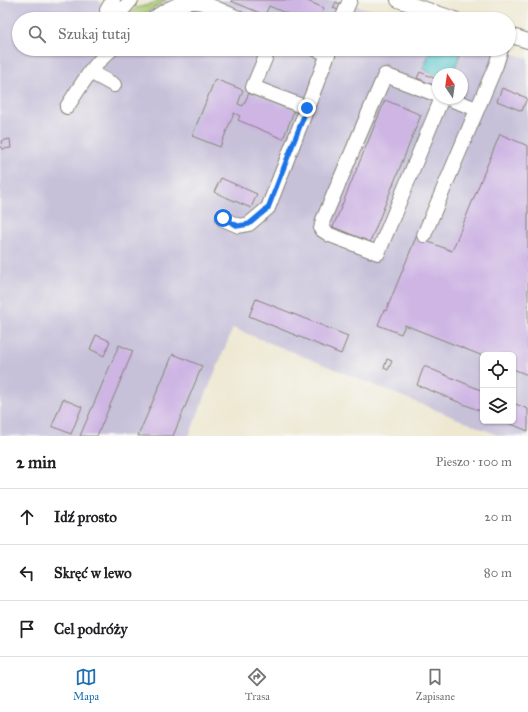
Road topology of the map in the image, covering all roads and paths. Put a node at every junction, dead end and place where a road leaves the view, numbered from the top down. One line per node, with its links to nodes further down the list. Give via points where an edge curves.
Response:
1 (130, 0): 4 (street, via 124,8)
2 (350, 0): 7 (street)
3 (398, 0): 8 (street)
4 (111, 9)
5 (162, 12): 6 (street, via 185,3 197,2)
6 (222, 12)
7 (345, 12)
8 (434, 12)
9 (516, 38): 10 (street)
10 (528, 41)
11 (104, 56): 15 (street)
12 (266, 56): 21 (street, via 254,87)
13 (323, 56): 21 (street)
14 (499, 56): 22 (street)
15 (90, 72): 16 (street); 20 (street)
16 (114, 85)
17 (432, 93): 18 (street, via 385,75 322,220 321,229 330,236 378,253)
18 (440, 104)
19 (462, 104): 22 (street)
20 (67, 108)
21 (307, 108): 23 (street, via 268,208 249,224 238,226)
22 (477, 110): 24 (street)
23 (223, 218)
24 (424, 235)

